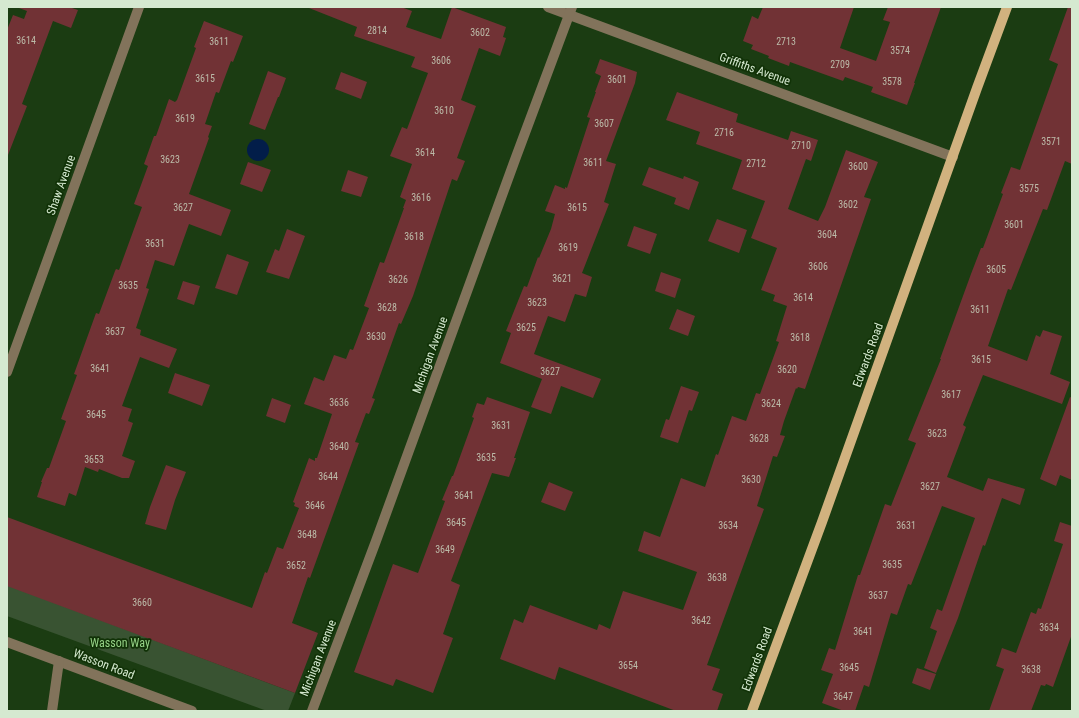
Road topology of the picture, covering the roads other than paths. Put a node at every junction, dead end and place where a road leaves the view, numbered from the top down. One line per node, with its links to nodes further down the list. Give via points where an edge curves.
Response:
1 (139, 7): 6 (street, Shaw Avenue)
2 (548, 7): 4 (street, Griffiths Avenue)
3 (1007, 7): 5 (main road, Edwards Road)
4 (570, 11): 5 (street, Griffiths Avenue, via 585,21); 11 (street, Michigan Avenue)
5 (952, 157): 12 (main road, Edwards Road)
6 (7, 372)
7 (7, 642): 8 (street, Wasson Road)
8 (59, 661): 9 (street); 10 (street, Wasson Road)
9 (52, 711)
10 (192, 711)
11 (312, 711)
12 (752, 711)

